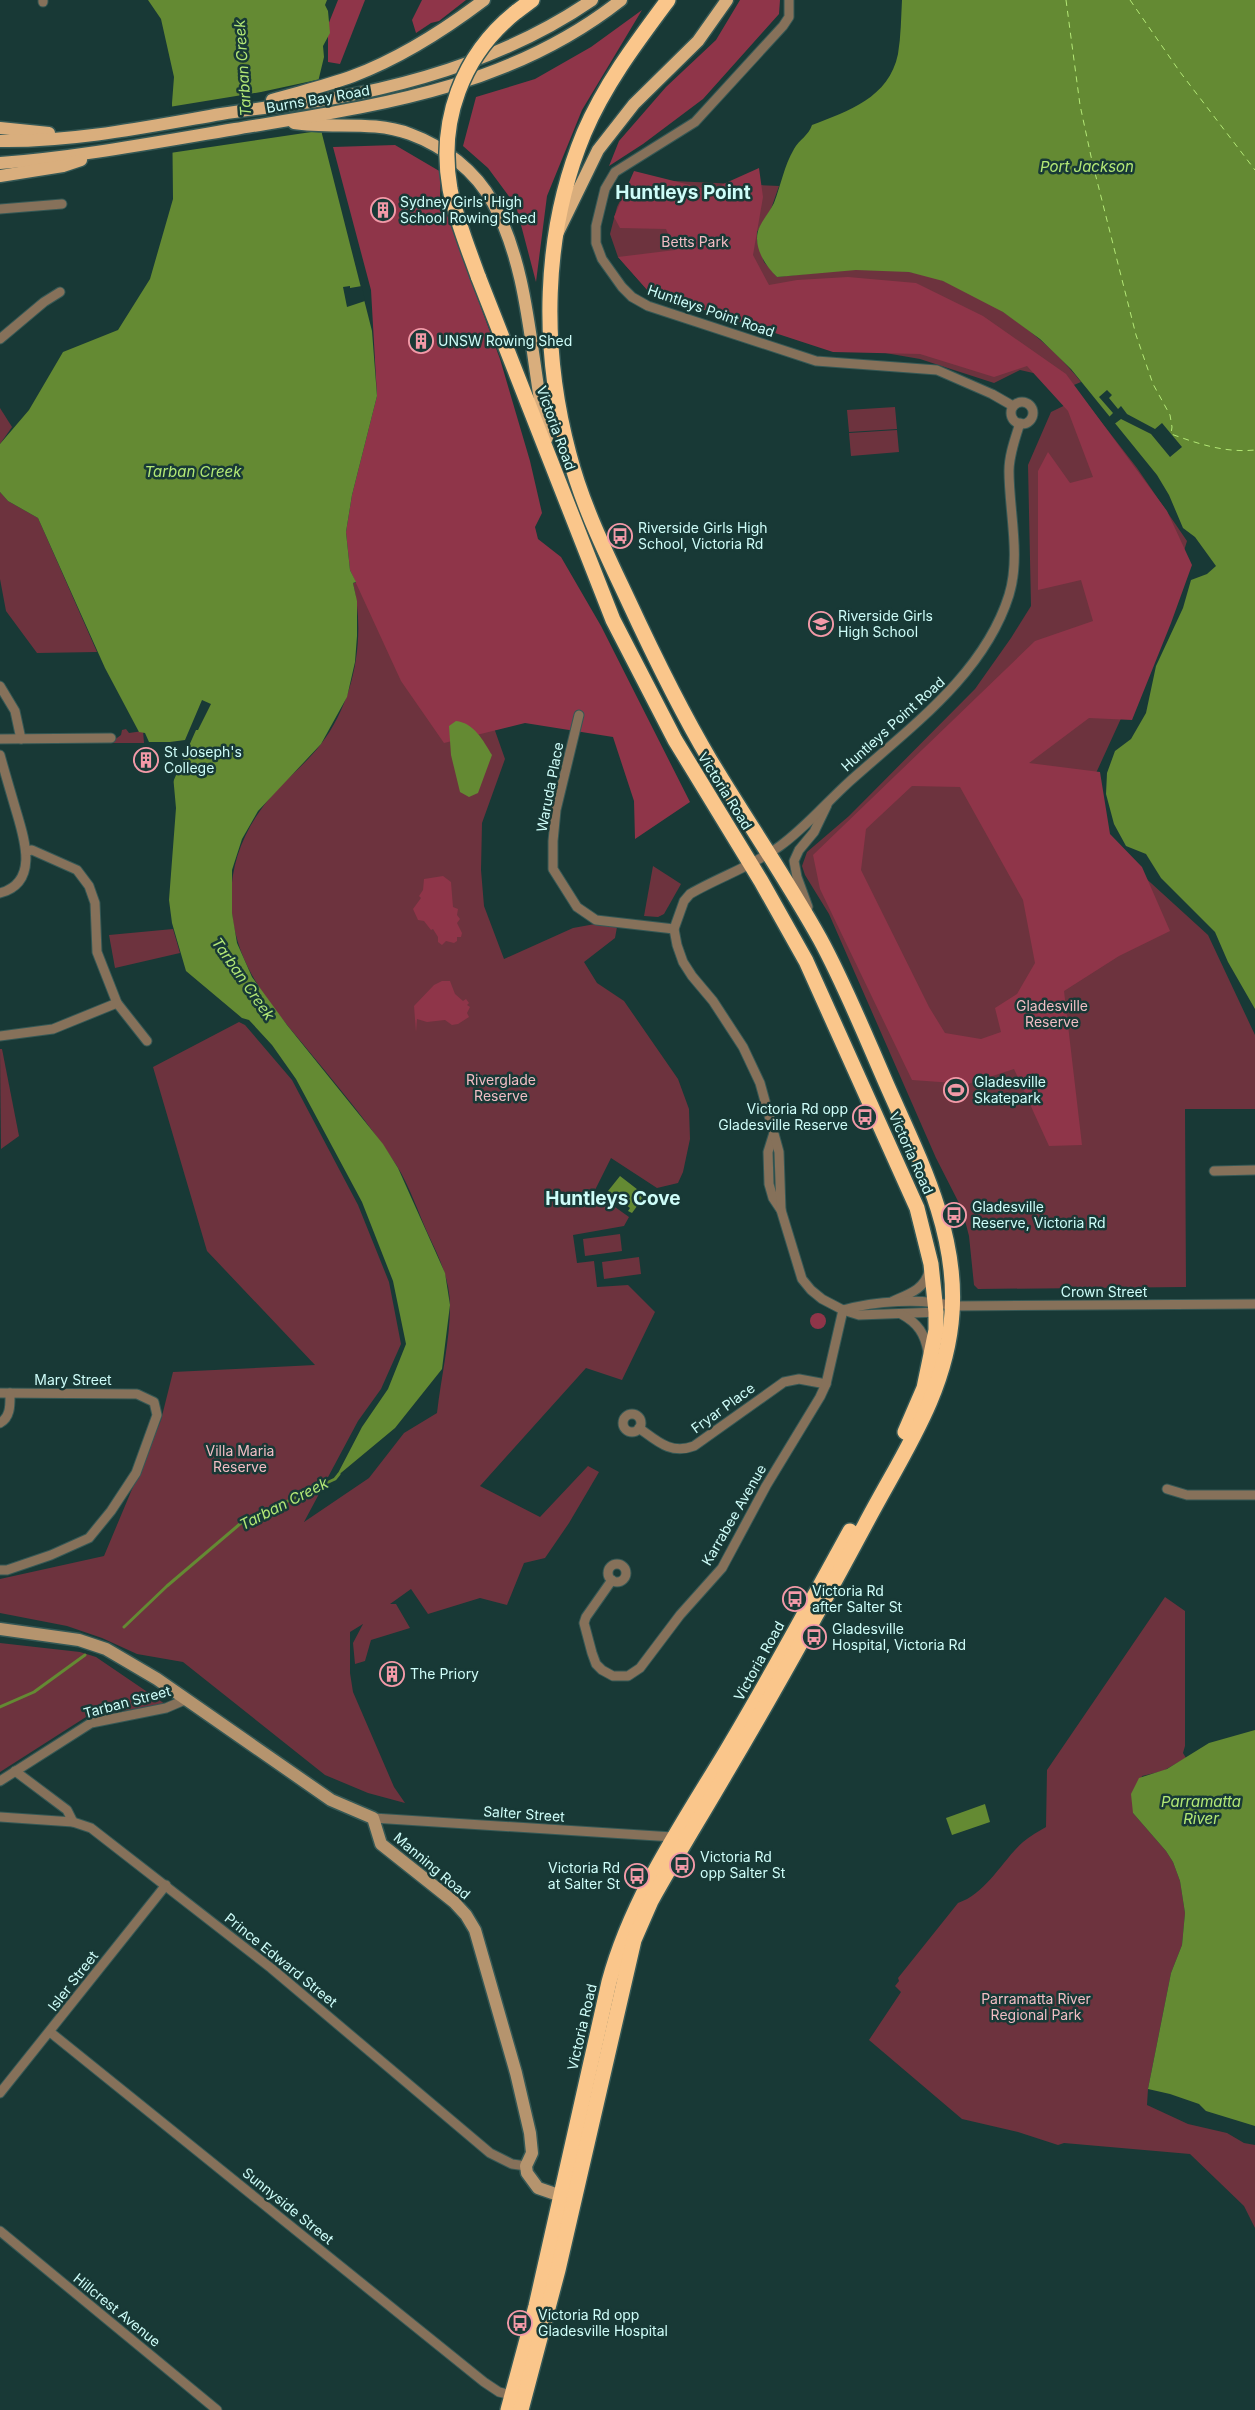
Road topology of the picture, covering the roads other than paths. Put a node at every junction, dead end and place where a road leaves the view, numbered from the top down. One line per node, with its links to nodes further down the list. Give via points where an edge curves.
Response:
1 (484, 0): 8 (main road, via 423,44 354,76)
2 (532, 0): 23 (highway, Victoria Road, bridge, via 491,35 471,62 457,92 449,123 447,155 450,189 478,276 530,402)
3 (592, 0): 8 (main road, Burns Bay Road, via 531,36 478,59 428,75 330,99)
4 (621, 0): 9 (main road, Burns Bay Road, via 592,22 529,57 487,74 430,93)
5 (668, 0): 18 (highway, Victoria Road, via 622,60 601,97 569,172)
6 (727, 0): 18 (main road, via 698,40 634,104 598,150)
7 (789, 0): 21 (street, Huntleys Point Road, via 789,17 783,26 695,122 615,172 606,189 596,226 596,243 602,259 632,297 648,306 816,361 937,370)
8 (229, 113): 11 (main road, Burns Bay Road)
9 (284, 121): 13 (main road, Burns Bay Road); 23 (main road, via 315,126 390,128 409,133 454,158 492,201 507,232 519,278 548,445)
10 (0, 128): 11 (main road, via 42,133)
11 (106, 134): 12 (main road, Burns Bay Road, via 63,140)
12 (0, 141)
13 (109, 150): 14 (main road, Burns Bay Road); 15 (main road, via 63,166)
14 (0, 162)
15 (0, 176)
16 (62, 204): 17 (street)
17 (0, 209)
18 (557, 235): 32 (highway, Victoria Road, via 550,314 552,360 556,399 570,459 589,514 660,668 708,757)
19 (60, 292): 20 (street)
20 (0, 339)
21 (1014, 406): 22 (street, via 1011,415); 22 (street, via 1024,402 1032,409 1030,419)
22 (1020, 423): 30 (street, Huntleys Point Road, via 1009,470 1012,576 1002,611 978,655 954,687)
23 (564, 498): 33 (highway, Victoria Road, via 613,620 643,680 675,740)
24 (0, 686): 28 (street, via 15,711)
25 (579, 715): 35 (street, Waruda Place, via 556,810 554,869 577,907 596,920)
26 (111, 738): 28 (street)
27 (0, 739): 28 (street)
28 (21, 739)
29 (0, 756): 31 (street)
30 (830, 800): 32 (street, Huntleys Point Road); 36 (street, via 794,861)
31 (29, 850): 34 (street, via 22,878 11,888); 37 (street, via 77,870 89,886 95,903 97,952)
32 (768, 854): 33 (street, Huntleys Point Road); 36 (highway, Victoria Road)
33 (750, 863): 35 (street, Huntleys Point Road, via 690,894 684,901); 44 (highway, Victoria Road, via 806,961 906,1181)
34 (0, 892)
35 (674, 929): 40 (street, via 683,962 713,1000 760,1083)
36 (820, 939): 47 (highway, Victoria Road, via 901,1116 939,1210 949,1250)
37 (117, 1003): 38 (street, via 52,1029); 39 (street)
38 (0, 1036)
39 (147, 1041)
40 (773, 1135): 43 (street, via 779,1152); 43 (street, via 767,1172 773,1198)
41 (1255, 1170): 42 (street)
42 (1214, 1171)
43 (781, 1210): 49 (street, via 802,1279 822,1299)
44 (927, 1241): 45 (street, via 930,1261 926,1281 915,1291); 48 (highway, Victoria Road)
45 (888, 1304): 48 (street); 49 (street)
46 (1255, 1304): 47 (street, Crown Street)
47 (953, 1306): 48 (street, Crown Street); 73 (highway, Victoria Road, via 940,1381 924,1417 820,1608 643,1918 627,1962)
48 (935, 1307): 50 (street); 51 (highway, Victoria Road)
49 (843, 1310): 50 (street, via 859,1315); 52 (street, Karrabee Avenue)
50 (900, 1313): 51 (street, via 922,1332)
51 (929, 1370): 68 (highway, Victoria Road, via 914,1414 901,1439 727,1750)
52 (826, 1384): 56 (street, Fryar Place, via 799,1379 784,1382 688,1449 668,1448); 60 (street, Karrabee Avenue, via 722,1568 680,1615 640,1668 621,1677 608,1674 596,1664 584,1623)
53 (0, 1393): 54 (street, Mary Street)
54 (10, 1393): 55 (street, via 6,1420); 59 (street, Mary Street, via 137,1394 154,1402 157,1415 136,1473 89,1538 51,1555)
55 (0, 1423)
56 (639, 1428)
57 (1167, 1490): 58 (street, via 1187,1494)
58 (1255, 1495)
59 (0, 1570)
60 (612, 1580)
61 (0, 1629): 62 (street, via 79,1640 99,1646)
62 (187, 1699): 63 (street, Tarban Street, via 166,1708 91,1723); 66 (street, via 331,1800)
63 (15, 1771): 64 (street, Tarban Street); 67 (street, via 67,1810)
64 (0, 1781)
65 (0, 1817): 67 (street, Prince Edward Street)
66 (373, 1818): 68 (street, Salter Street); 72 (street, Manning Road, via 381,1844 454,1902 474,1930 530,2133 532,2153)
67 (73, 1822): 69 (street, Prince Edward Street, via 91,1828)
68 (673, 1838): 73 (highway, Victoria Road, via 634,1909 615,1959)
69 (166, 1885): 70 (street, Isler Street); 72 (street, Prince Edward Street, via 271,1968 490,2153 512,2164)
70 (50, 2032): 71 (street, Isler Street); 75 (street, Sunnyside Street)
71 (0, 2093)
72 (526, 2166): 73 (street, via 531,2181 538,2188)
73 (568, 2198): 75 (highway, Victoria Road); 77 (highway, Victoria Road)
74 (0, 2231): 76 (street, Hillcrest Avenue)
75 (510, 2403)
76 (217, 2410)
77 (520, 2410)

